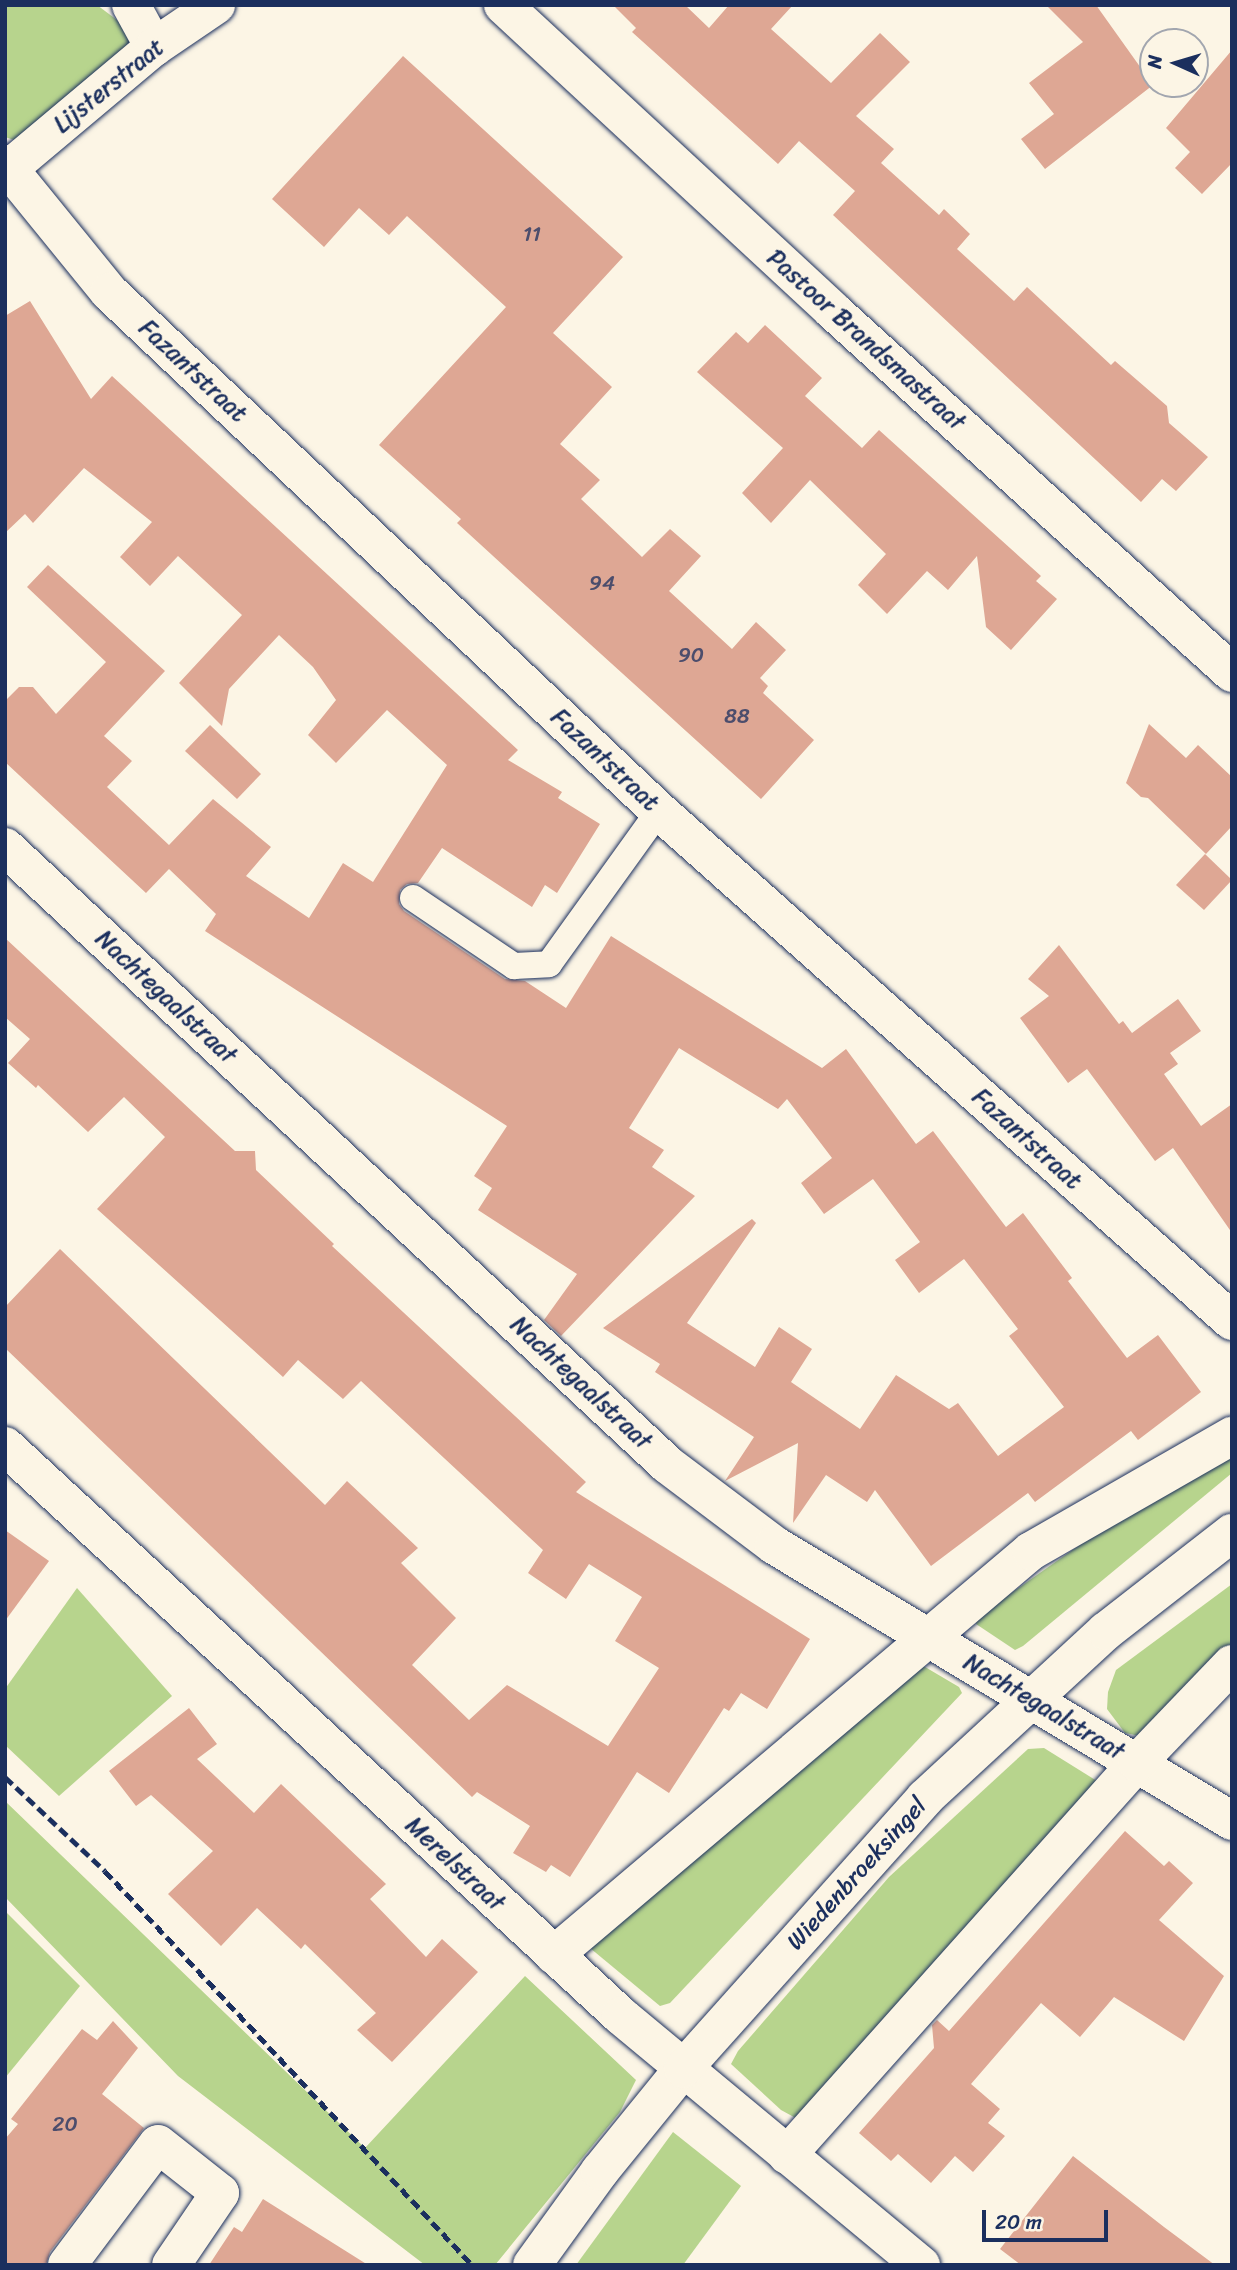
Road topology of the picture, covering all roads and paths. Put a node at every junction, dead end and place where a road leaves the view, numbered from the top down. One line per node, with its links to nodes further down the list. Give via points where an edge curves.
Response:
1 (131, 5): 4 (street)
2 (216, 5): 4 (street, Lijsterstraat)
3 (503, 5): 6 (street, Pastoor Brandsmastraat)
4 (154, 47): 5 (street, Lijsterstraat)
5 (7, 168): 7 (street, Fazantstraat, via 109,292)
6 (1232, 673)
7 (659, 811): 9 (lane, via 550,964 514,966); 10 (street, Fazantstraat)
8 (5, 847): 14 (street, Nachtegaalstraat, via 668,1465 774,1545)
9 (413, 898)
10 (1232, 1321)
11 (1232, 1436): 14 (street, via 1031,1551)
12 (5, 1446): 19 (street, Merelstraat)
13 (1232, 1532): 16 (street, Wiedenbroeksingel, via 1106,1631)
14 (930, 1639): 16 (street, Nachtegaalstraat); 19 (street)
15 (1232, 1664): 17 (street)
16 (1032, 1701): 17 (street, Nachtegaalstraat); 20 (street, Wiedenbroeksingel, via 925,1798)
17 (1137, 1763): 18 (street, Nachtegaalstraat); 21 (street)
18 (1232, 1821)
19 (554, 1955): 20 (street, Merelstraat)
20 (683, 2069): 21 (street, Merelstraat); 24 (street, Wiedenbroeksingel, via 600,2171)
21 (787, 2155): 25 (street, Merelstraat)
22 (67, 2265): 23 (street, via 158,2144 220,2193)
23 (171, 2265)
24 (532, 2265)
25 (920, 2265)

